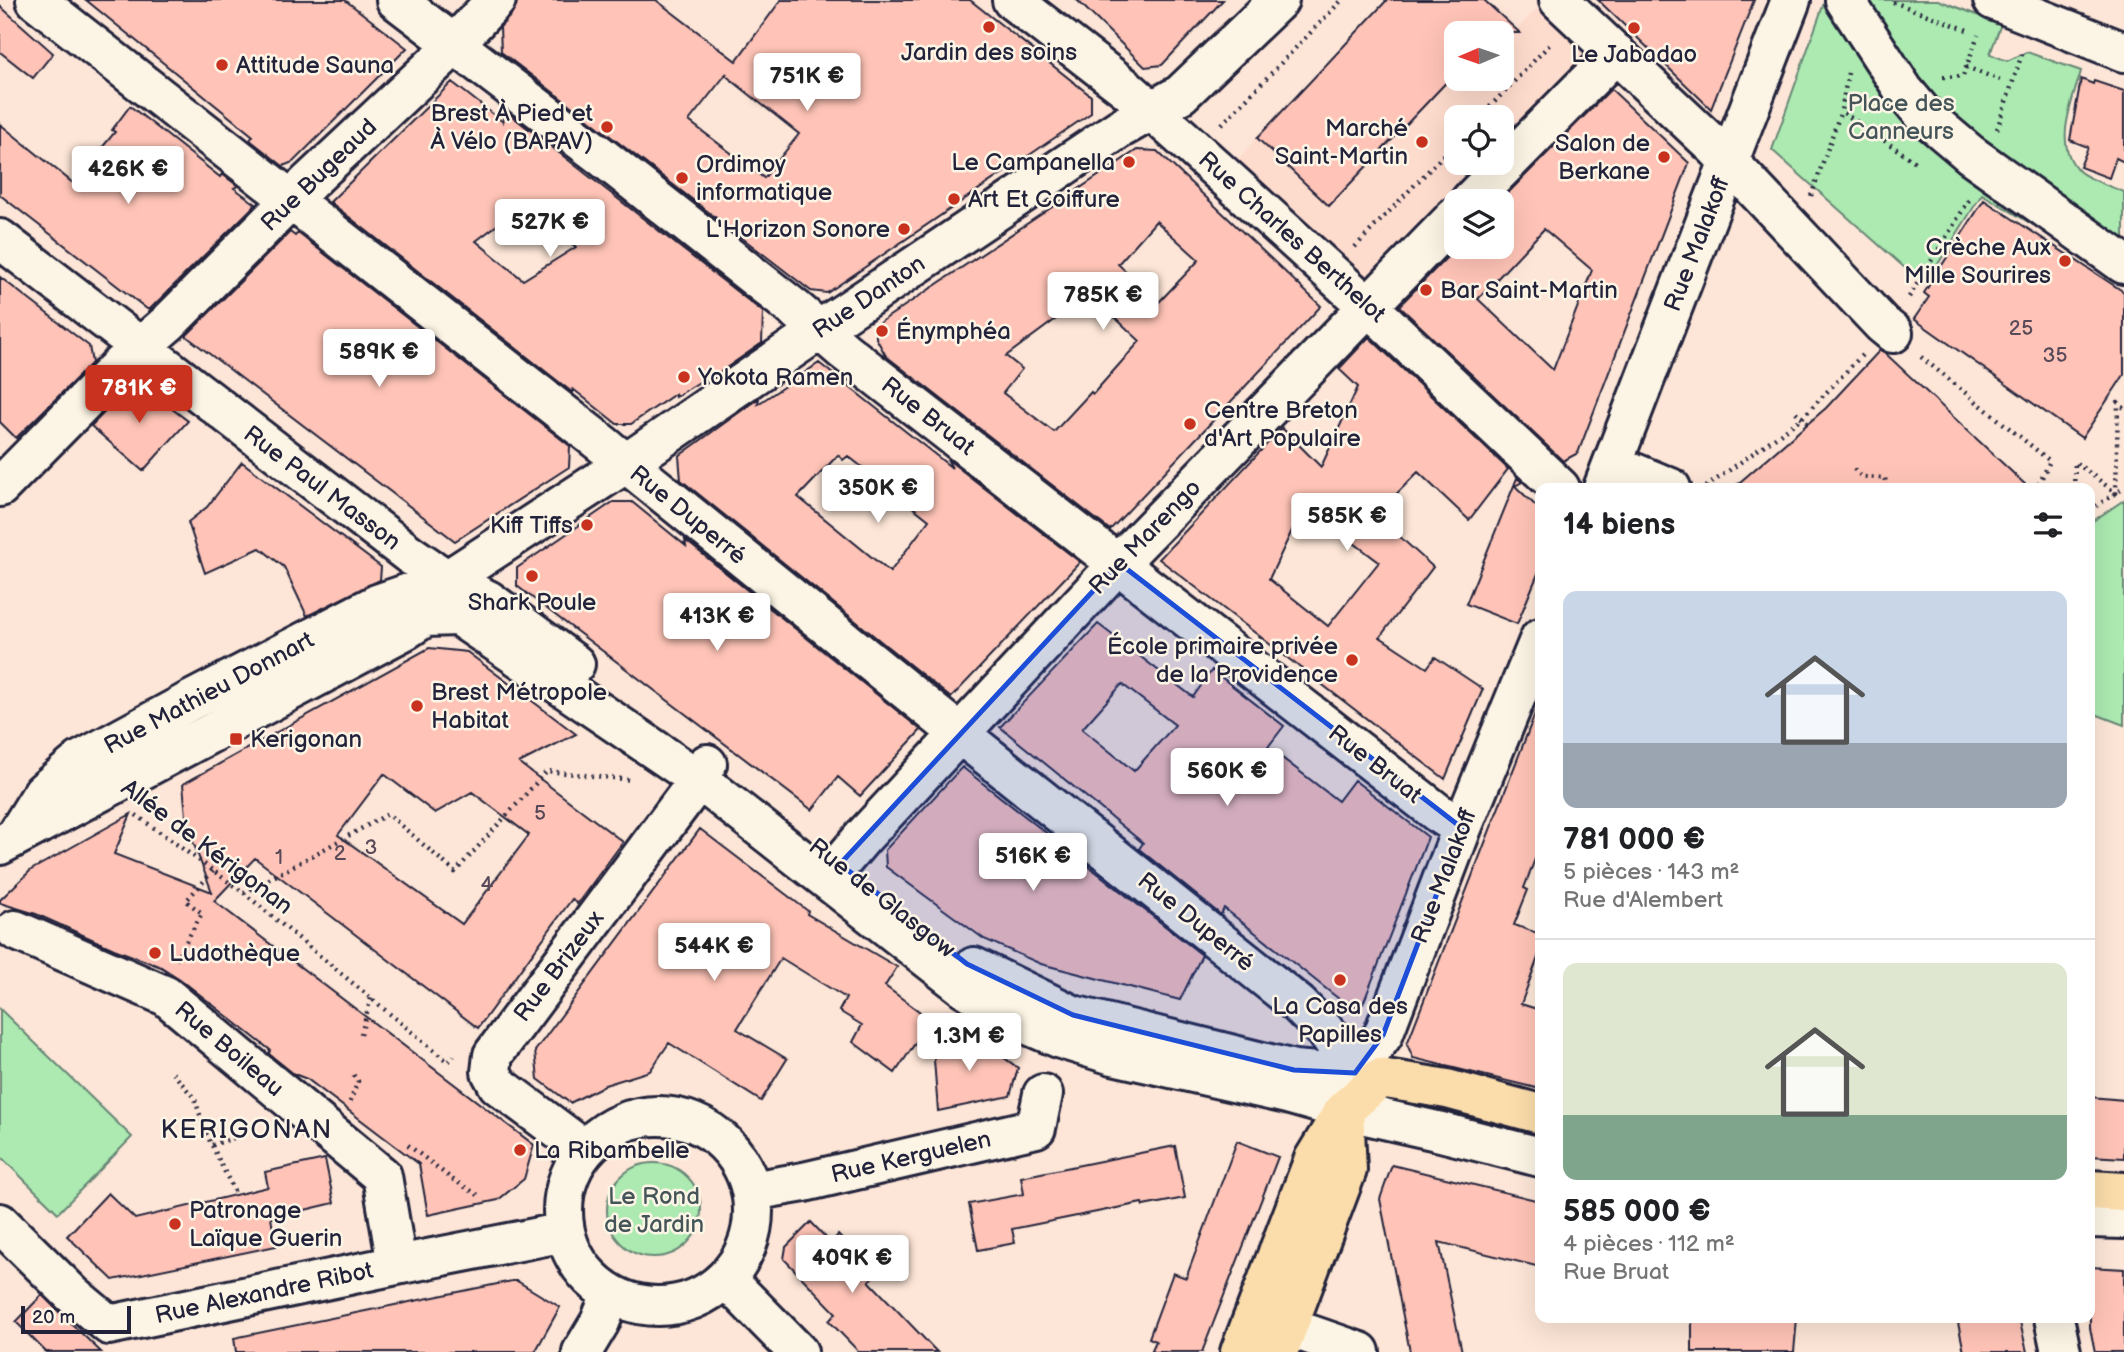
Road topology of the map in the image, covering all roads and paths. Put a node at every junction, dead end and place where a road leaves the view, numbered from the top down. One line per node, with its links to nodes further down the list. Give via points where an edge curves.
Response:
1 (36, 0): 29 (street, Rue Duperré)
2 (396, 0): 13 (street, Rue Bruat)
3 (496, 0): 13 (street, Rue Bugeaud)
4 (1013, 0): 21 (street, Rue Charles Berthelot)
5 (1279, 0): 21 (street, Rue Danton, via 1181,94)
6 (1342, 0): 23 (path)
7 (1559, 0): 16 (street)
8 (1791, 0): 25 (street, Rue Malakoff)
9 (1845, 0): 18 (street)
10 (1887, 0): 17 (path, via 1979,35)
11 (1993, 0): 15 (street)
12 (1553, 41): 20 (path)
13 (455, 44): 29 (street, Rue Bugeaud); 35 (street, Rue Bruat)
14 (2026, 44): 26 (path)
15 (2124, 52)
16 (1616, 53): 25 (street); 27 (street)
17 (1966, 67): 18 (path, via 1963,76); 19 (path)
18 (1896, 78): 26 (street, via 1925,116)
19 (2000, 80)
20 (1492, 105)
21 (1151, 111): 34 (street, Rue Charles Berthelot); 35 (street, Rue Danton)
22 (1841, 111): 28 (path)
23 (1218, 128)
24 (1444, 155): 32 (path)
25 (1728, 161): 36 (street); 44 (street, Rue Malakoff)
26 (1984, 164): 33 (street)
27 (1482, 189)
28 (1812, 192)
29 (291, 201): 37 (street, Rue Bugeaud); 42 (street, Rue Duperré)
30 (1444, 228): 34 (street, Rue Marengo)
31 (0, 240): 37 (street, Rue Paul Masson)
32 (1352, 251)
33 (2124, 264)
34 (1367, 306): 45 (street, Rue Charles Berthelot); 55 (street, Rue Marengo)
35 (819, 330): 42 (street, Rue Danton); 55 (street, Rue Bruat)
36 (1890, 331): 40 (path); 49 (path, via 2050,461)
37 (139, 348): 51 (street, Rue Bugeaud); 56 (street, Rue Paul Masson)
38 (2124, 408): 53 (path, via 2118,402)
39 (1796, 412): 40 (path)
40 (1802, 418): 41 (path); 47 (path)
41 (1808, 424)
42 (625, 464): 56 (street, Rue Danton); 58 (street, Rue Duperré)
43 (1854, 469): 48 (path, via 1862,477 1885,478)
44 (1608, 476): 46 (street)
45 (1555, 483)
46 (1645, 483)
47 (1712, 483)
48 (1886, 483)
49 (2039, 483)
50 (2074, 483): 53 (path, via 2075,462)
51 (0, 487)
52 (2124, 488): 53 (path)
53 (2116, 493): 54 (path)
54 (2095, 507)
55 (1119, 563): 58 (street, Rue Marengo); 62 (street, Rue Bruat)
56 (447, 580): 59 (street, Rue de Glasgow, via 494,604); 63 (street, Rue Mathieu Donnart, via 377,604 81,760 43,792)
57 (1535, 650): 62 (street, Rue Malakoff)
58 (960, 734): 64 (street, Rue Marengo); 74 (street, Rue Duperré, via 1298,1004)
59 (703, 771): 61 (street, via 474,625 458,616 441,615 425,617); 64 (street, Rue de Glasgow); 78 (street, via 964,987 1019,1021 1113,1055); 81 (street, Rue Brizeux, via 493,1055 491,1072 498,1085)
60 (637, 781): 66 (path, via 547,771 454,872 388,814)
61 (103, 790): 63 (street); 65 (path, Allée de Kérigonan)
62 (1462, 828): 74 (street, Rue Malakoff)
63 (8, 840)
64 (840, 864): 74 (street, Rue de Glasgow, via 967,964 1073,1015 1294,1070)
65 (213, 871): 66 (path, Allée de Kérigonan); 68 (path, via 186,901 202,913)
66 (244, 893): 69 (path, Allée de Kérigonan)
67 (15, 930): 76 (street, Rue Boileau, via 166,996)
68 (172, 969)
69 (371, 998): 70 (path); 71 (path, Allée de Kérigonan)
70 (361, 1034)
71 (448, 1062)
72 (351, 1072): 77 (path, via 358,1081)
73 (173, 1073): 80 (path, via 195,1099)
74 (1368, 1076): 78 (main road); 79 (main road, Rue de Glasgow, via 1447,1089)
75 (1042, 1094): 84 (street, Rue Kerguelen, via 1036,1128)
76 (285, 1096): 80 (path, via 240,1136); 91 (street, Rue Boileau, via 382,1176)
77 (350, 1103)
78 (1344, 1110): 82 (street); 95 (main road, via 1347,1170); 98 (main road, via 1314,1159)
79 (1535, 1113)
80 (212, 1145): 86 (path)
81 (585, 1150): 84 (street, via 607,1130 635,1118 666,1115 695,1123 722,1139 741,1162); 89 (street, via 570,1175 563,1203)
82 (1535, 1156)
83 (2095, 1190): 85 (main road)
84 (752, 1191): 92 (street, via 753,1223 745,1253)
85 (2124, 1192)
86 (236, 1195)
87 (2095, 1218): 88 (street)
88 (2124, 1219)
89 (565, 1232): 91 (street, Rue Alexandre Ribot); 93 (street, via 574,1257 590,1279)
90 (7, 1243): 91 (street, Rue Alexandre Ribot, via 109,1325)
91 (397, 1265)
92 (726, 1279): 93 (street, via 701,1297 671,1306 640,1305); 97 (street)
93 (611, 1294): 96 (street)
94 (2055, 1323): 100 (street)
95 (1283, 1340): 99 (street)
96 (582, 1352)
97 (798, 1352)
98 (1240, 1352)
99 (1360, 1352)
100 (2061, 1352)

